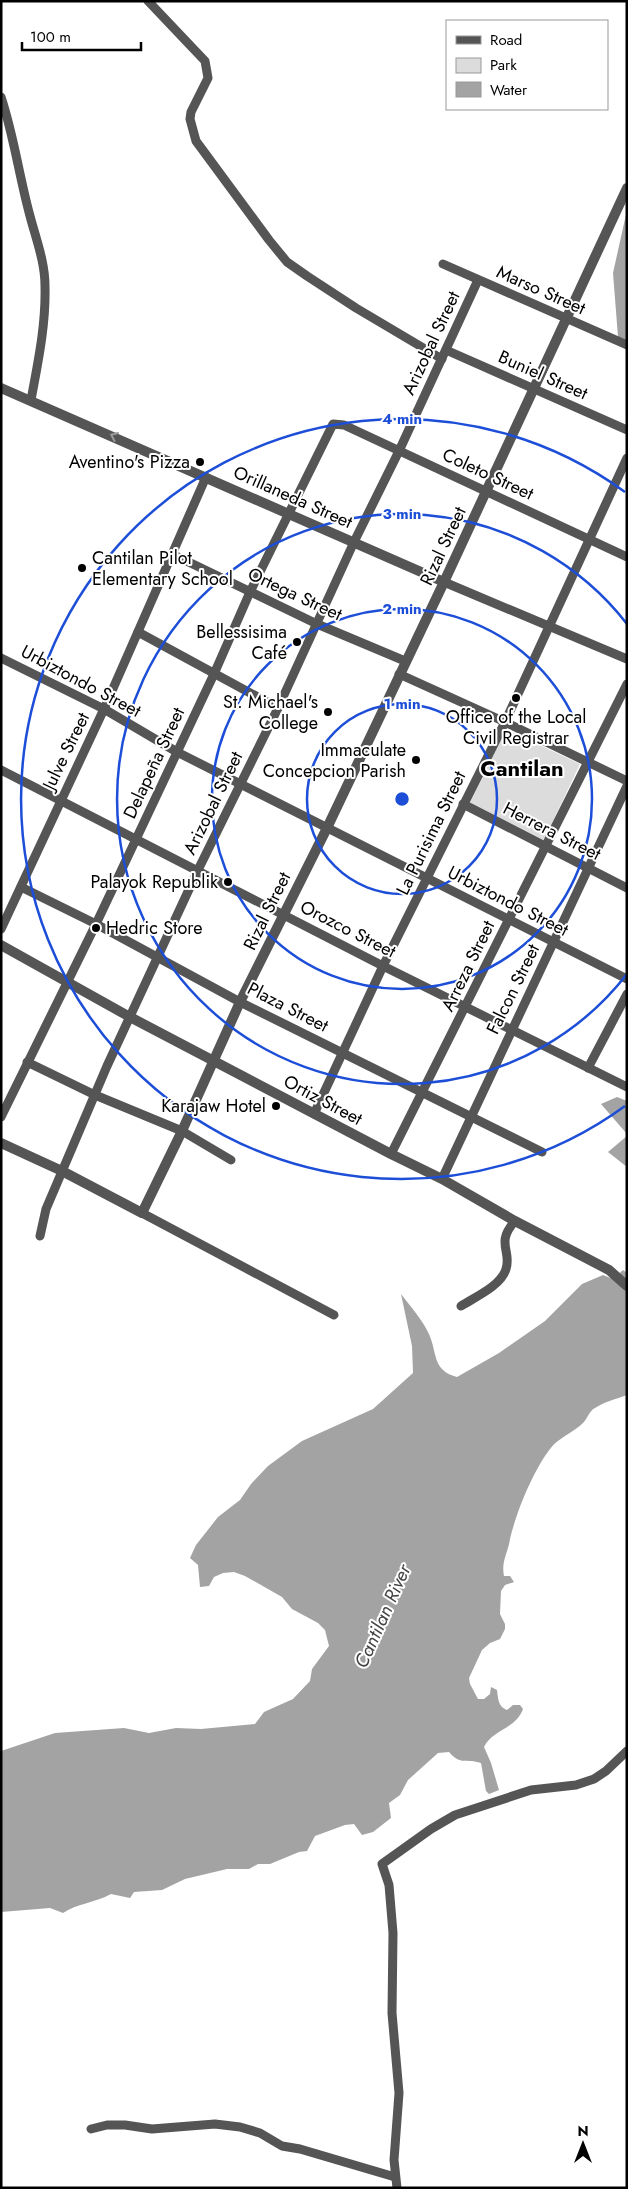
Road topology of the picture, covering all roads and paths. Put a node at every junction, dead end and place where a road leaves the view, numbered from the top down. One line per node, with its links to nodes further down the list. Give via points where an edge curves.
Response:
1 (148, 1): 9 (street, via 204,61 208,78 194,102 190,119 196,141 269,240 288,262 307,276)
2 (1, 97): 12 (street, via 44,268 44,319)
3 (627, 188): 6 (street, Rizal Street)
4 (443, 264): 5 (street, Marso Street)
5 (478, 280): 6 (street, Marso Street); 8 (street, Arizobal Street)
6 (565, 318): 7 (street, Marso Street); 11 (street, Rizal Street)
7 (627, 345)
8 (446, 350): 9 (street, Arizobal Street); 11 (street, Buniel Street)
9 (442, 359): 15 (street, Arizobal Street)
10 (1, 388): 12 (street, Orillaneda Street)
11 (534, 389): 14 (street, Buniel Street); 18 (street, Rizal Street)
12 (30, 400): 17 (street, Orillaneda Street, one-way to 12)
13 (335, 424): 15 (street, Coleto Street, via 344,424); 19 (street, Delapeña Street, via 331,426)
14 (627, 430)
15 (400, 451): 18 (street, Coleto Street); 21 (street, Arizobal Street)
16 (627, 458): 20 (street, La Purisima Street)
17 (206, 477): 19 (street, Orillaneda Street); 22 (street, Julve Street)
18 (487, 490): 20 (street, Coleto Street); 24 (street, Rizal Street)
19 (288, 513): 21 (street, Orillaneda Street); 25 (street, Delapeña Street)
20 (590, 540): 23 (street, Coleto Street); 27 (street, La Purisima Street)
21 (354, 542): 24 (street, Orillaneda Street); 26 (street, Arizobal Street)
22 (172, 554): 25 (street, Ortega Street); 28 (street, Julve Street)
23 (627, 558)
24 (444, 582): 27 (street, Orillaneda Street); 31 (street, Rizal Street)
25 (250, 592): 26 (street, Ortega Street); 32 (street, Delapeña Street)
26 (317, 624): 31 (street, Ortega Street); 35 (street, Arizobal Street)
27 (548, 627): 30 (street, Orillaneda Street); 37 (street, La Purisima Street)
28 (138, 632): 32 (street); 36 (street, Julve Street)
29 (1, 658): 36 (street, Urbiztondo Street)
30 (627, 660)
31 (406, 661): 33 (street, Rizal Street)
32 (214, 674): 35 (street); 38 (street, Delapeña Street)
33 (399, 674): 37 (street); 46 (street, Rizal Street)
34 (627, 684): 39 (street, Arreza Street)
35 (278, 708): 42 (street, Arizobal Street)
36 (104, 709): 38 (street, Urbiztondo Street); 44 (street, Julve Street)
37 (505, 722): 39 (street); 45 (street, La Purisima Street)
38 (177, 752): 42 (street, Urbiztondo Street); 47 (street, Delapeña Street)
39 (588, 762): 41 (street); 48 (street, Arreza Street)
40 (1, 770): 44 (street, Orozco Street)
41 (627, 781)
42 (240, 784): 46 (street, Urbiztondo Street); 50 (street, Arizobal Street)
43 (627, 786): 49 (street, Falcon Street)
44 (60, 800): 47 (street, Orozco Street); 52 (street, Julve Street)
45 (463, 804): 48 (street, Herrera Street); 51 (street, La Purisima Street)
46 (327, 828): 51 (street, Urbiztondo Street); 54 (street, Rizal Street)
47 (136, 839): 50 (street, Orozco Street); 56 (street, Delapeña Street)
48 (547, 847): 49 (street, Herrera Street); 55 (street, Arreza Street)
49 (588, 867): 53 (street, Herrera Street); 58 (street, Falcon Street)
50 (198, 870): 54 (street, Orozco Street); 60 (street, Arizobal Street)
51 (427, 877): 55 (street, Urbiztondo Street); 61 (street, La Purisima Street)
52 (21, 888): 56 (street, Plaza Street); 57 (street, Julve Street)
53 (627, 888)
54 (284, 914): 61 (street, Orozco Street); 65 (street, Rizal Street)
55 (509, 918): 58 (street, Urbiztondo Street); 66 (street, Arreza Street)
56 (96, 924): 60 (street, Plaza Street); 63 (street, Delapeña Street)
57 (1, 929)
58 (554, 943): 62 (street, Urbiztondo Street); 68 (street, Falcon Street)
59 (1, 945): 63 (street, Ortiz Street)
60 (158, 959): 65 (street, Plaza Street); 67 (street, Arizobal Street)
61 (383, 966): 66 (street, Orozco Street); 69 (street, La Purisima Street)
62 (627, 979)
63 (66, 981): 67 (street, Ortiz Street); 71 (street, Delapeña Street)
64 (627, 994): 72 (street)
65 (240, 1002): 69 (street, Plaza Street); 70 (street, Rizal Street)
66 (466, 1006): 68 (street, Orozco Street); 74 (street, Arreza Street)
67 (130, 1017): 70 (street, Ortiz Street); 75 (street, Arizobal Street)
68 (512, 1029): 72 (street, Orozco Street); 78 (street, Falcon Street)
69 (343, 1053): 74 (street, Plaza Street); 76 (street, La Purisima Street)
70 (214, 1060): 76 (street, Ortiz Street); 79 (street, Rizal Street)
71 (27, 1062): 75 (street); 77 (street, Delapeña Street)
72 (588, 1068): 73 (street, Orozco Street)
73 (627, 1087)
74 (423, 1094): 78 (street, Plaza Street); 82 (street, Arreza Street)
75 (95, 1095): 79 (street); 84 (street, Arizobal Street)
76 (314, 1114): 82 (street, Ortiz Street)
77 (1, 1117)
78 (470, 1118): 81 (street, Plaza Street); 85 (street, Falcon Street)
79 (182, 1131): 83 (street); 86 (street, Rizal Street)
80 (1, 1143): 84 (street)
81 (542, 1152)
82 (391, 1154): 85 (street, Ortiz Street)
83 (231, 1160)
84 (62, 1171): 86 (street); 88 (street, Arizobal Street, via 46,1209)
85 (442, 1179): 87 (street, Ortiz Street)
86 (142, 1214): 91 (street)
87 (515, 1221): 89 (street, Ortiz Street, via 616,1275); 90 (street, via 506,1234 507,1267 503,1275)
88 (40, 1236)
89 (627, 1286)
90 (461, 1306)
91 (334, 1315)
92 (627, 1751): 94 (street, via 594,1779 530,1790 455,1815 382,1864 389,1885 394,1933 392,2013 399,2093)
93 (91, 2128): 94 (street, via 124,2125 152,2129 215,2124 240,2127 282,2146)
94 (395, 2177): 95 (street)
95 (397, 2188)

